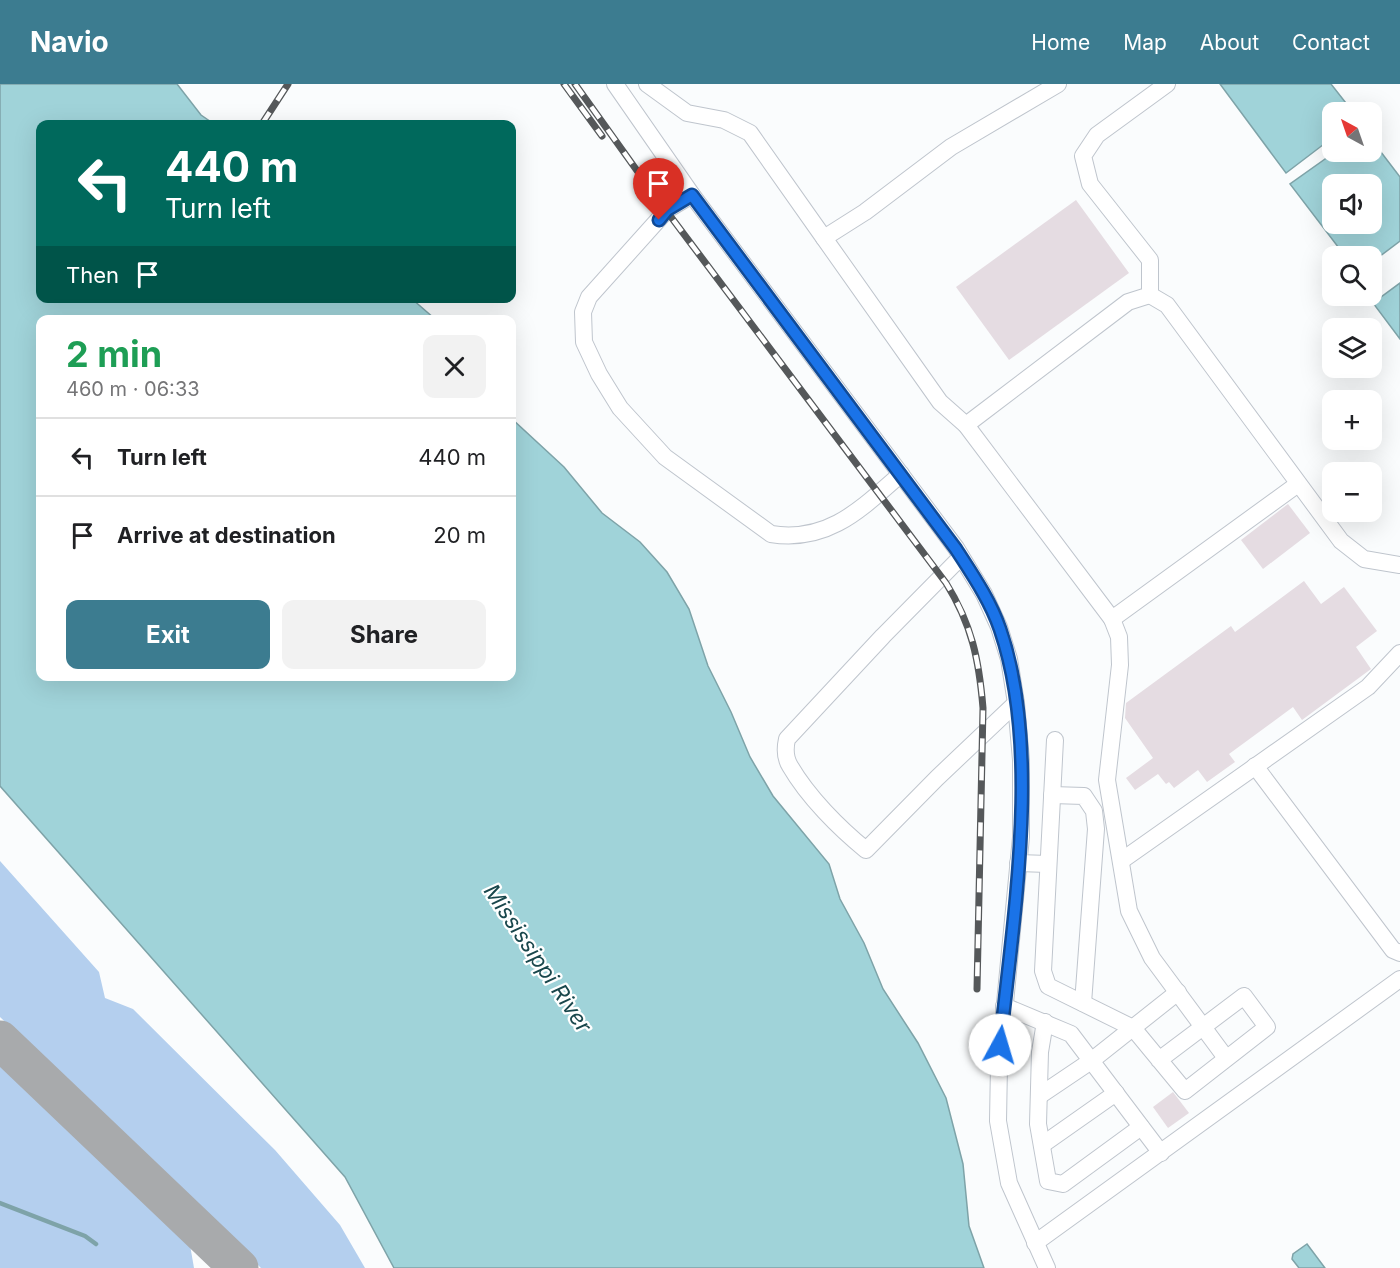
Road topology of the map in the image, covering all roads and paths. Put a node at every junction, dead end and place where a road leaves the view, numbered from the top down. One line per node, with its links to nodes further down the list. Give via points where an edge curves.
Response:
1 (615, 84): 5 (street)
2 (647, 84): 6 (street, via 687,113 724,120 750,133)
3 (1058, 84): 6 (street, via 951,147 866,212)
4 (1167, 84): 7 (street, via 1097,135 1083,156 1090,184 1150,260)
5 (692, 195): 9 (street); 9 (street, via 667,210 625,255 589,297 583,312 584,342 620,408 665,457 771,534 790,537 824,531 842,522)
6 (824, 238): 8 (street, via 940,402)
7 (1150, 295): 8 (street, via 1128,302); 10 (street, via 1167,305)
8 (966, 425): 13 (street)
9 (901, 474): 11 (street)
10 (1298, 484): 12 (street, via 1341,540 1364,559); 13 (street)
11 (961, 557): 15 (street, via 999,627); 15 (street, via 787,739 789,765 833,820 867,850)
12 (1400, 566)
13 (1112, 619): 19 (street, via 1119,638 1120,665 1107,780)
14 (1400, 653): 17 (street, via 1368,687)
15 (1016, 704): 20 (street, via 1021,760)
16 (1055, 740): 18 (street)
17 (1255, 766): 19 (street); 22 (street, via 1381,935)
18 (1052, 795): 21 (street); 25 (street, via 1084,796 1094,811 1096,829)
19 (1121, 861): 24 (street, via 1129,910 1152,958)
20 (1018, 863): 21 (street); 26 (street)
21 (1048, 864): 25 (street, via 1043,971 1048,986)
22 (1400, 953)
23 (1400, 979): 37 (street)
24 (1178, 992): 28 (street); 29 (street)
25 (1083, 1003): 28 (street)
26 (1004, 1006): 27 (street); 38 (street, via 998,1121 1009,1184)
27 (1046, 1022): 32 (street, via 1071,1034); 34 (street, via 1040,1052)
28 (1133, 1028): 31 (street); 32 (street)
29 (1203, 1028): 30 (street); 30 (street, via 1244,996 1268,1027); 31 (street)
30 (1226, 1058): 31 (street, via 1185,1091)
31 (1159, 1060)
32 (1091, 1061): 33 (street); 34 (street)
33 (1116, 1094): 35 (street); 36 (street)
34 (1039, 1096): 36 (street)
35 (1141, 1127): 36 (street, via 1063,1184 1048,1181); 37 (street)
36 (1041, 1145)
37 (1161, 1153): 38 (street)
38 (1035, 1243): 39 (street)
39 (1047, 1268)

